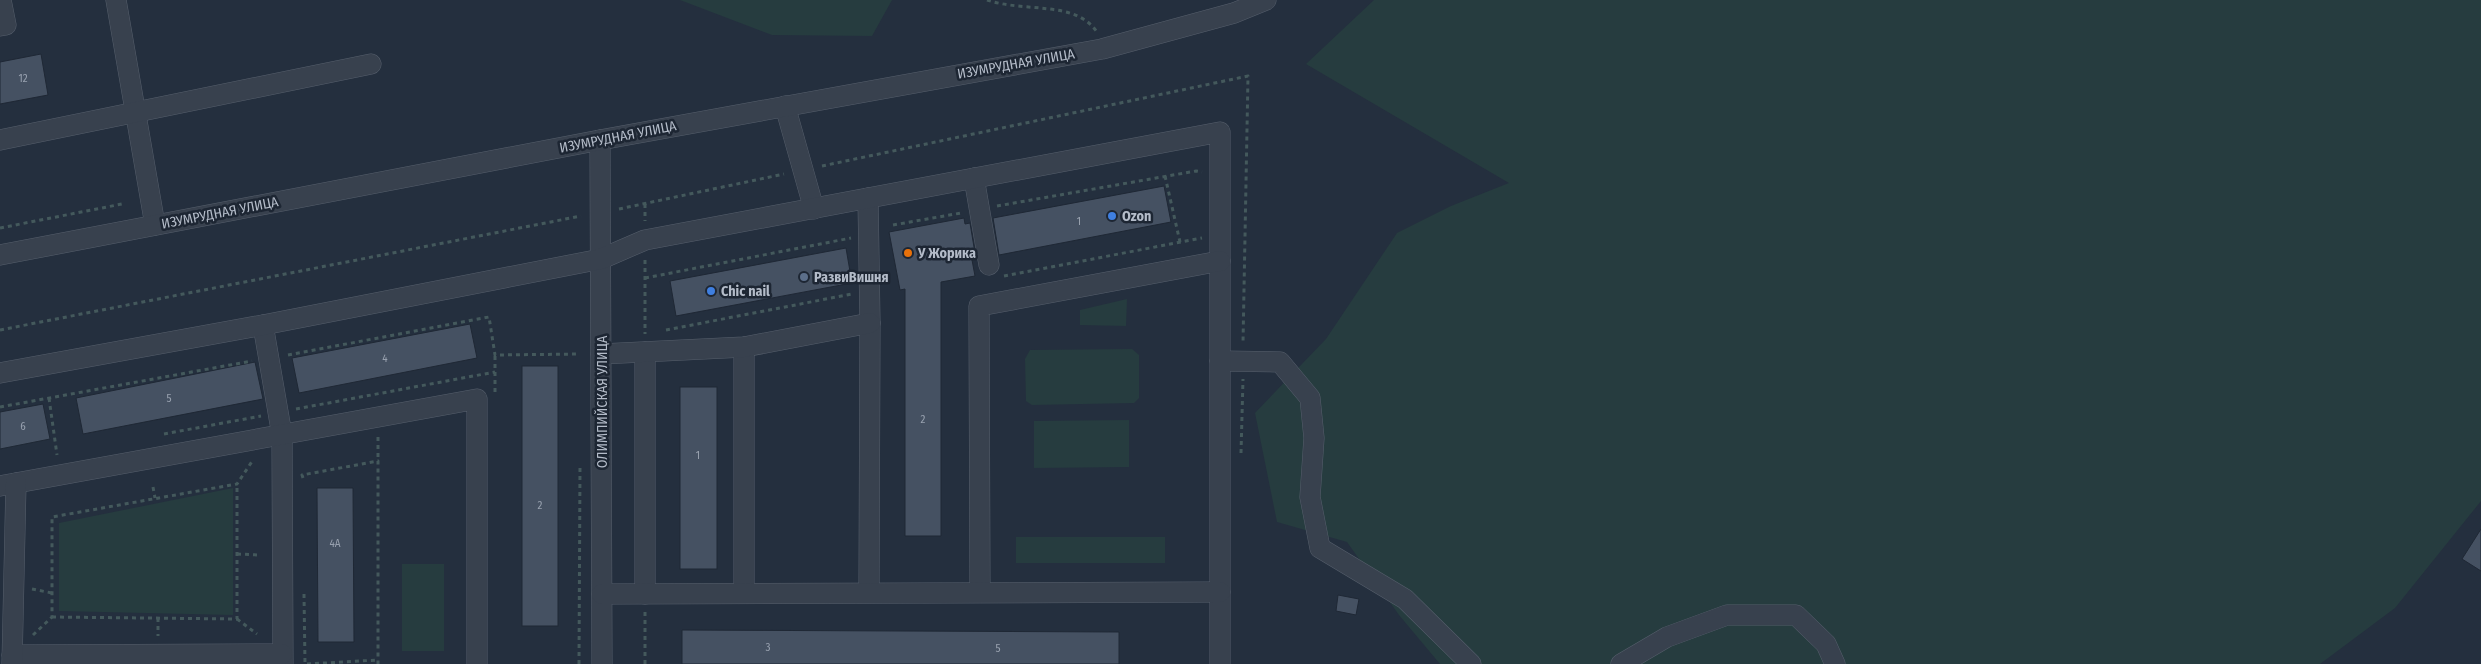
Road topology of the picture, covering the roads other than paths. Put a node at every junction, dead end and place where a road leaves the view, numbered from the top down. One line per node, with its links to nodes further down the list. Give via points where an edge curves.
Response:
1 (1, 0): 4 (street)
2 (116, 0): 7 (street)
3 (1266, 0): 6 (street, ИЗУМРУДНАЯ УЛИЦА, via 1234,13 1102,49)
4 (3, 26)
5 (371, 64): 7 (street)
6 (785, 106): 9 (street, ИЗУМРУДНАЯ УЛИЦА); 12 (street)
7 (136, 112): 8 (street); 13 (street)
8 (0, 140)
9 (600, 140): 13 (street, ИЗУМРУДНАЯ УЛИЦА); 15 (street, ОЛИМПИЙСКАЯ УЛИЦА, via 596,214)
10 (974, 178): 11 (street); 16 (street, via 1220,132); 17 (street)
11 (868, 198): 12 (street); 18 (street)
12 (814, 209): 15 (street, via 645,240)
13 (155, 225): 14 (street, ИЗУМРУДНАЯ УЛИЦА)
14 (0, 255)
15 (601, 259): 19 (street); 22 (street, ОЛИМПИЙСКАЯ УЛИЦА)
16 (1220, 260): 23 (street); 29 (street, via 979,306)
17 (995, 271)
18 (870, 323): 21 (street); 28 (street)
19 (263, 325): 24 (street); 25 (street, via 278,413)
20 (645, 343): 21 (street); 22 (street); 32 (street)
21 (744, 347): 27 (street)
22 (601, 354): 31 (street, ОЛИМПИЙСКАЯ УЛИЦА)
23 (1220, 361): 30 (street); 39 (street, via 1280,362 1310,398 1314,438 1310,497 1320,548 1405,599)
24 (0, 373)
25 (275, 437): 26 (street); 35 (street); 36 (street, via 477,399)
26 (8, 484): 33 (street)
27 (744, 592): 28 (street); 32 (street)
28 (869, 592): 29 (street)
29 (980, 592): 30 (street)
30 (1220, 592): 38 (street)
31 (602, 594): 32 (street); 37 (street, ОЛИМПИЙСКАЯ УЛИЦА)
32 (645, 594)
33 (6, 619): 34 (street)
34 (12, 659): 35 (street)
35 (282, 659)
36 (477, 664)
37 (602, 664)
38 (1220, 664)
39 (1471, 664)
40 (1621, 664): 41 (street, via 1667,637 1727,616 1796,615 1826,644)
41 (1835, 664)

